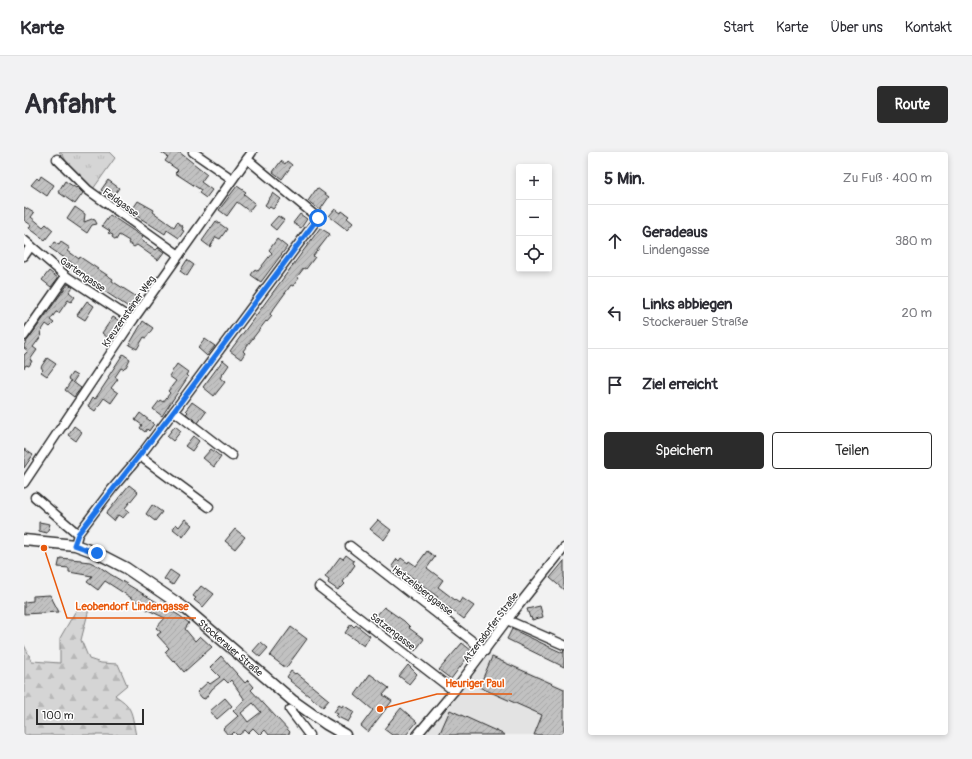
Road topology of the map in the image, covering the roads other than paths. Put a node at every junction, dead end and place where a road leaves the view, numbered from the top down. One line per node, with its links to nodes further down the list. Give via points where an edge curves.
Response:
1 (193, 152): 4 (street)
2 (249, 155): 4 (street, Kreuzensteiner Weg); 12 (street, via 318,218)
3 (57, 159): 7 (street, Feldgasse, via 88,190)
4 (232, 179): 7 (street, Kreuzensteiner Weg)
5 (24, 240): 6 (street, Gartengasse)
6 (31, 246): 8 (street); 9 (street, Gartengasse)
7 (179, 255): 10 (street, Kreuzensteiner Weg)
8 (24, 256)
9 (66, 276): 10 (street, Gartengasse); 11 (street)
10 (133, 320): 15 (street, Kreuzensteiner Weg)
11 (24, 336)
12 (174, 411): 13 (street); 14 (street)
13 (140, 456): 17 (street); 18 (street)
14 (232, 456)
15 (24, 483)
16 (35, 497): 18 (street)
17 (209, 507)
18 (78, 534): 20 (street)
19 (24, 540): 20 (street, Stockerauer Straße)
20 (74, 545): 30 (street, Stockerauer Straße, via 126,568 164,593 211,629 292,700)
21 (350, 546): 26 (street, Hetzelsberggasse)
22 (564, 548): 24 (street, Atzersdorfer Straße)
23 (319, 587): 27 (street, Satzengasse)
24 (507, 620): 25 (street); 26 (street, Atzersdorfer Straße)
25 (564, 645)
26 (485, 651): 27 (street, Atzersdorfer Straße)
27 (454, 691): 31 (street, Atzersdorfer Straße)
28 (290, 710): 29 (street)
29 (309, 735)
30 (345, 735)
31 (417, 735)

